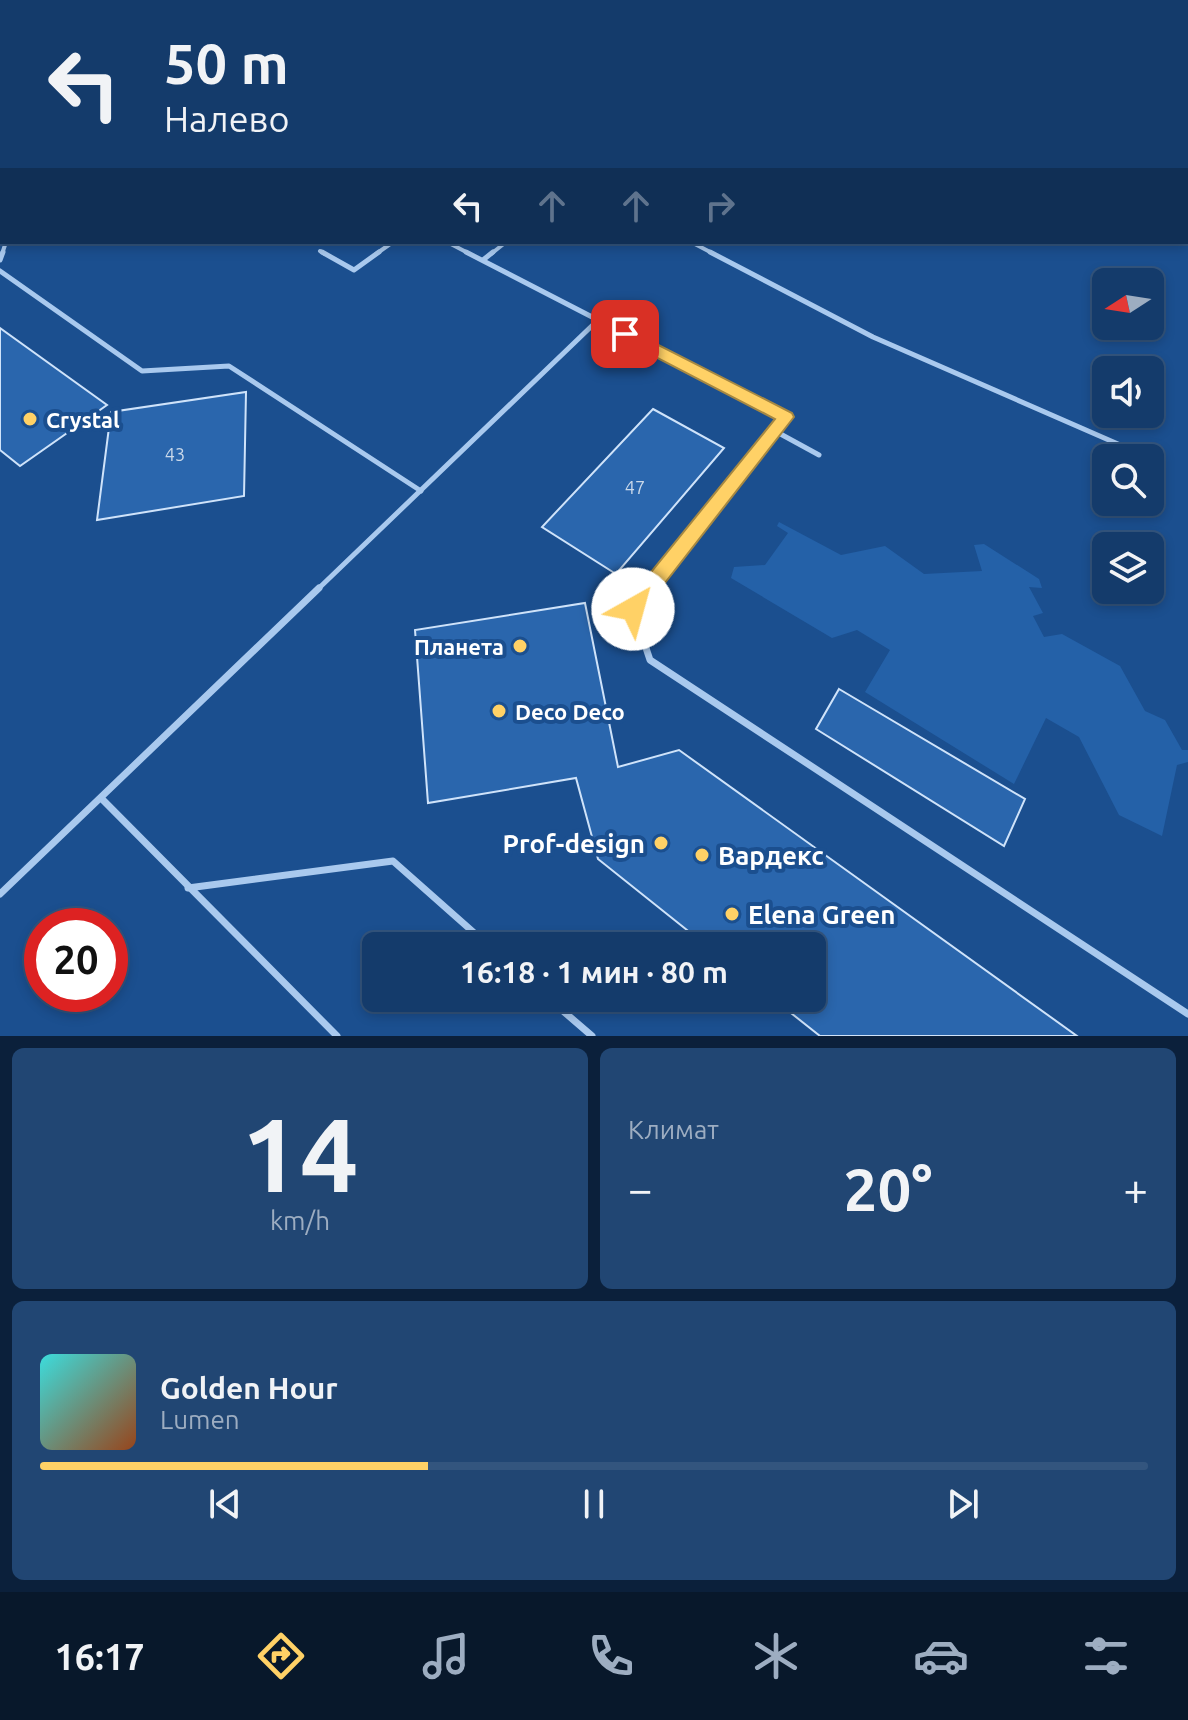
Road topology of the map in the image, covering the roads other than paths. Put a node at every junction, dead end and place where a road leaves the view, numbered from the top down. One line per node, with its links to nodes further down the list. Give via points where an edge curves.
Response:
1 (390, 244): 5 (lane, via 354,270)
2 (451, 244): 6 (lane)
3 (503, 244): 6 (lane)
4 (695, 244): 10 (lane, via 873,337)
5 (320, 251)
6 (483, 260): 8 (lane)
7 (0, 271): 12 (lane, via 142,371 229,366)
8 (598, 320): 9 (lane, via 786,417); 12 (lane)
9 (775, 431): 11 (lane); 18 (lane, via 633,609 650,660)
10 (1118, 444)
11 (819, 455)
12 (421, 491): 13 (lane)
13 (101, 798): 14 (lane); 15 (lane)
14 (188, 888): 16 (lane, via 393,861); 19 (lane)
15 (0, 894)
16 (473, 932)
17 (564, 1012): 20 (lane)
18 (1188, 1014)
19 (337, 1036)
20 (592, 1036)

